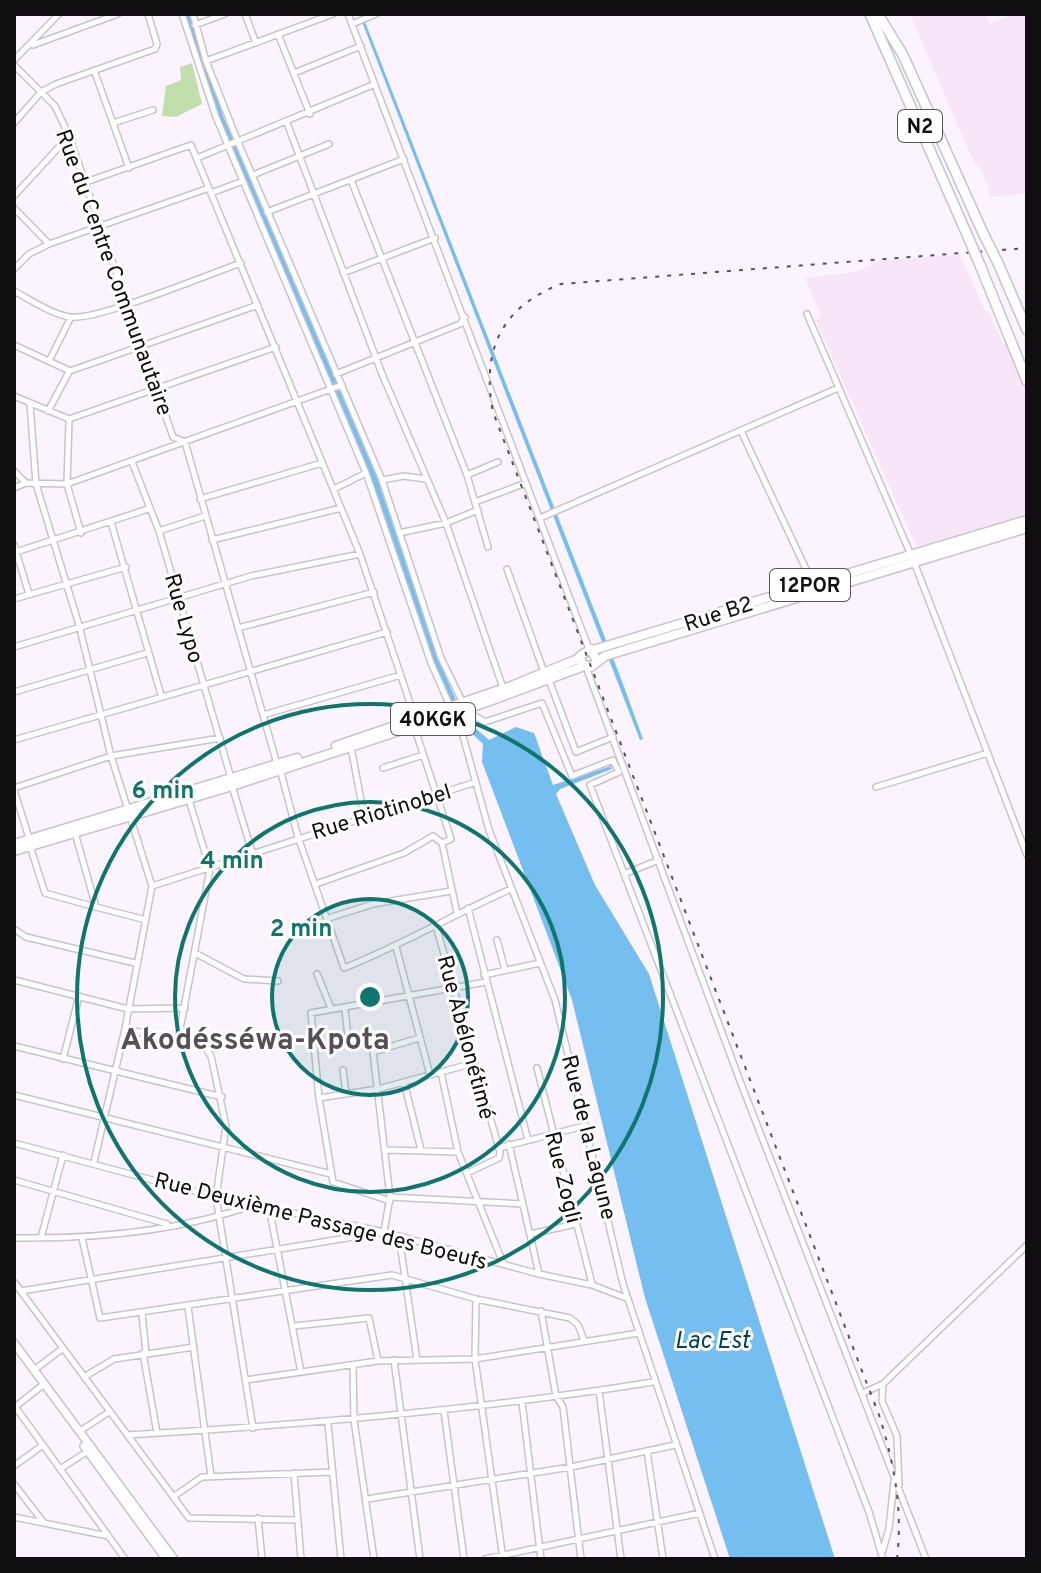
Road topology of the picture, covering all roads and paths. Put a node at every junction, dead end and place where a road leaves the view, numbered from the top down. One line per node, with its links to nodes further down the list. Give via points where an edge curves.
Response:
1 (59, 14): 17 (street)
2 (118, 14): 17 (street)
3 (148, 14): 21 (street, via 156,48)
4 (182, 14): 33 (street)
5 (193, 14): 14 (street)
6 (225, 14): 14 (street)
7 (245, 14): 16 (street)
8 (331, 14): 15 (street)
9 (348, 14): 13 (street)
10 (376, 14): 13 (street)
11 (870, 14): 69 (highway, N2, bridge)
12 (878, 14): 60 (highway, N2, bridge, via 908,64)
13 (352, 24): 18 (street)
14 (195, 25): 19 (street)
15 (278, 34): 16 (street); 22 (street)
16 (256, 43): 19 (street)
17 (33, 45): 20 (street)
18 (361, 46): 22 (street); 23 (street)
19 (206, 61): 31 (street)
20 (14, 63): 24 (street, Rue du Centre Communautaire)
21 (94, 70): 24 (street); 28 (street)
22 (294, 73): 26 (street)
23 (375, 84): 26 (street); 36 (street)
24 (41, 92): 27 (street); 30 (street, Rue du Centre Communautaire, via 55,106)
25 (153, 110): 28 (street)
26 (310, 114): 29 (street)
27 (14, 123)
28 (113, 123): 37 (street)
29 (287, 123): 31 (street); 35 (street)
30 (69, 136): 41 (street, Rue du Centre Communautaire); 44 (street)
31 (238, 142): 33 (street); 38 (street)
32 (329, 144): 35 (street)
33 (228, 147): 34 (street); 40 (street)
34 (197, 158): 37 (street, via 191,145); 42 (street)
35 (300, 159): 38 (street); 43 (street)
36 (404, 159): 39 (street); 48 (street)
37 (129, 168): 41 (street)
38 (253, 175): 46 (street)
39 (351, 180): 43 (street); 50 (street)
40 (243, 181): 42 (street); 73 (street)
41 (86, 182): 47 (street, Rue du Centre Communautaire)
42 (210, 191): 47 (street); 51 (street)
43 (314, 193): 46 (street); 53 (street)
44 (14, 196)
45 (14, 208): 49 (street)
46 (267, 212): 68 (street)
47 (101, 227): 49 (street); 55 (street, Rue du Centre Communautaire)
48 (435, 238): 50 (street); 59 (street)
49 (49, 244): 52 (street)
50 (382, 258): 53 (street); 61 (street)
51 (241, 263): 55 (street); 56 (street)
52 (14, 269)
53 (343, 273): 65 (street)
54 (14, 291): 58 (street)
55 (127, 303): 58 (street); 63 (street, Rue du Centre Communautaire)
56 (258, 305): 63 (street); 64 (street)
57 (807, 314): 71 (street)
58 (71, 317): 66 (street)
59 (465, 317): 61 (street, via 460,324); 90 (street)
60 (1027, 330)
61 (416, 341): 65 (street); 86 (street)
62 (14, 345): 66 (street)
63 (141, 346): 67 (street); 72 (street, Rue du Centre Communautaire)
64 (276, 347): 72 (street); 75 (street)
65 (376, 358): 68 (street); 87 (street)
66 (49, 361): 67 (street)
67 (70, 371): 77 (street)
68 (336, 374): 70 (street)
69 (1027, 381)
70 (342, 385): 73 (street); 88 (street)
71 (838, 388): 79 (street); 114 (street)
72 (156, 389): 78 (street); 80 (street, Rue du Centre Communautaire, via 173,437)
73 (331, 389): 75 (street); 85 (street)
74 (14, 396): 76 (street)
75 (299, 403): 80 (street); 83 (street)
76 (30, 404): 77 (street); 91 (street)
77 (48, 411): 78 (street)
78 (69, 419): 92 (street)
79 (741, 431): 101 (street); 119 (street)
80 (185, 442): 81 (street); 95 (street, Rue du Centre Communautaire)
81 (132, 462): 92 (street); 98 (street, Rue Lypo)
82 (498, 462): 86 (street)
83 (322, 463): 94 (street); 95 (street)
84 (14, 471): 89 (street)
85 (366, 473): 94 (street); 142 (street)
86 (467, 475): 96 (street)
87 (426, 479): 88 (street); 104 (street)
88 (382, 480): 108 (street)
89 (26, 483): 91 (street); 93 (street)
90 (526, 483): 96 (street); 101 (street)
91 (36, 484): 92 (street); 110 (street)
92 (67, 484): 107 (street)
93 (14, 488)
94 (334, 489): 97 (street)
95 (200, 499): 100 (street, Rue du Centre Communautaire)
96 (475, 502): 99 (street)
97 (341, 508): 109 (street); 113 (street)
98 (148, 509): 103 (street); 106 (street, Rue Lypo)
99 (478, 510): 104 (street); 111 (street)
100 (205, 516): 106 (street); 109 (street, Rue du Centre Communautaire)
101 (540, 518): 129 (street)
102 (1027, 520): 114 (main road, Rue B2 / 12POR)
103 (111, 522): 107 (street); 115 (street)
104 (446, 523): 108 (street); 138 (street)
105 (1027, 528): 114 (main road, Rue B2 / 12POR)
106 (159, 531): 122 (street, Rue Lypo)
107 (81, 533): 110 (street)
108 (399, 533): 141 (street)
109 (212, 540): 118 (street, Rue du Centre Communautaire)
110 (55, 541): 112 (street); 117 (street)
111 (488, 547)
112 (15, 548): 121 (street)
113 (360, 554): 118 (street); 120 (street)
114 (912, 558): 119 (main road, Rue B2 / 12POR); 131 (main road, Rue B2 / 12POR); 151 (street)
115 (126, 567): 117 (street); 124 (street)
116 (507, 569): 136 (street)
117 (67, 583): 121 (street); 125 (street)
118 (225, 584): 122 (street); 126 (street, Rue du Centre Communautaire)
119 (813, 584): 129 (main road, Rue B2 / 12POR)
120 (374, 592): 126 (street); 127 (street)
121 (29, 594): 123 (street)
122 (179, 597): 124 (street); 137 (street, Rue Lypo)
123 (14, 599)
124 (136, 609): 125 (street); 130 (street)
125 (79, 625): 128 (street); 133 (street)
126 (238, 628): 134 (street, Rue du Centre Communautaire)
127 (387, 632): 134 (street); 135 (street)
128 (14, 647)
129 (591, 650): 131 (main road); 132 (main road, 40KGK)
130 (147, 653): 133 (street); 140 (street)
131 (597, 661): 132 (main road, 40KGK)
132 (584, 664): 136 (main road, 40KGK); 147 (street)
133 (89, 669): 139 (street); 143 (street)
134 (250, 670): 137 (street); 144 (street, Rue du Centre Communautaire)
135 (401, 675): 144 (street); 146 (street)
136 (546, 676): 138 (main road, 40KGK); 141 (main road, 40KGK); 147 (street, via 576,752)
137 (203, 683): 140 (street); 148 (street, Rue Lypo)
138 (503, 689): 141 (main road, 40KGK)
139 (14, 692)
140 (161, 695): 143 (street)
141 (463, 706): 142 (main road, 40KGK); 146 (main road, 40KGK); 175 (street, via 485,722 542,703 572,776 613,760 619,772 590,785)
142 (451, 707): 146 (main road, 40KGK)
143 (101, 713): 149 (street); 153 (street)
144 (263, 715): 155 (street, Rue du Centre Communautaire)
145 (458, 718): 158 (street, Rue de la Lagune)
146 (414, 722): 150 (main road, 40KGK); 152 (street); 154 (main road, 40KGK)
147 (613, 737): 173 (street)
148 (220, 738): 153 (street); 157 (street, Rue Lypo)
149 (14, 740)
150 (351, 747): 154 (main road, 40KGK); 164 (street)
151 (988, 753): 159 (street); 172 (street)
152 (423, 755): 156 (street); 161 (street)
153 (111, 756): 160 (street); 163 (street)
154 (302, 759): 155 (main road, 40KGK)
155 (278, 767): 157 (main road); 166 (street, Rue du Centre Communautaire)
156 (383, 768)
157 (231, 782): 162 (main road); 163 (main road); 171 (street, Rue Lypo)
158 (473, 783): 161 (street, Rue Riotinobel); 178 (street, Rue de la Lagune)
159 (876, 787)
160 (14, 789): 167 (street)
161 (437, 794): 164 (street, Rue Riotinobel); 168 (street, via 451,839)
162 (188, 796): 163 (main road); 174 (street)
163 (130, 812): 165 (main road); 167 (main road); 177 (street)
164 (364, 816): 166 (street, Rue Riotinobel)
165 (75, 833): 167 (main road); 180 (street)
166 (298, 837): 171 (street, Rue Riotinobel); 176 (street, Rue du Centre Communautaire)
167 (30, 843): 169 (main road); 170 (main road); 180 (street, via 45,893)
168 (442, 843): 176 (street, via 433,836 404,853); 179 (street)
169 (14, 844)
170 (14, 851)
171 (252, 852): 174 (street, Rue Riotinobel)
172 (1027, 855)
173 (659, 860): 175 (street); 293 (street)
174 (210, 869): 177 (street, Rue Riotinobel); 189 (street)
175 (624, 874): 338 (street)
176 (316, 884): 183 (street, Rue du Centre Communautaire)
177 (152, 886): 184 (street)
178 (511, 889): 181 (street); 191 (street, Rue de la Lagune)
179 (451, 891): 182 (street); 183 (street, via 398,898)
180 (96, 907): 184 (street)
181 (468, 908): 182 (street); 194 (street)
182 (457, 913): 185 (street)
183 (329, 918): 188 (street, Rue du Centre Communautaire, via 344,968)
184 (146, 920): 190 (street)
185 (436, 926): 188 (street); 197 (street, Rue Abélonétimé)
186 (14, 929): 190 (street, via 26,937)
187 (497, 940): 192 (street)
188 (396, 947): 199 (street)
189 (195, 953): 196 (street, via 244,979); 200 (street)
190 (135, 963): 202 (street)
191 (540, 963): 192 (street); 223 (street, Rue de la Lagune, via 567,1044)
192 (505, 970): 194 (street)
193 (317, 974): 201 (street)
194 (485, 979): 197 (street); 225 (street)
195 (14, 980): 198 (street)
196 (278, 981)
197 (455, 987): 199 (street); 210 (street, Rue Abélonétimé)
198 (79, 996): 202 (street); 209 (street)
199 (409, 998): 203 (street); 205 (street)
200 (185, 1008): 202 (street); 206 (street)
201 (331, 1008): 203 (street); 221 (street, via 311,1013)
202 (128, 1009): 204 (street)
203 (345, 1010): 207 (street)
204 (125, 1029): 206 (street); 213 (street)
205 (419, 1038): 215 (street); 217 (street, via 373,1052)
206 (178, 1040): 220 (street, via 208,1049)
207 (349, 1045)
208 (14, 1046): 209 (street)
209 (63, 1059): 213 (street)
210 (474, 1063): 214 (street); 229 (street, Rue Abélonétimé)
211 (537, 1068): 224 (street, Rue Zogli)
212 (343, 1070): 218 (street)
213 (115, 1072): 220 (street); 222 (street)
214 (441, 1072): 215 (street); 232 (street)
215 (430, 1075): 216 (street)
216 (404, 1082): 217 (street); 231 (street)
217 (378, 1089): 218 (street); 230 (street)
218 (346, 1094): 221 (street)
219 (14, 1095): 222 (street)
220 (222, 1097): 228 (street)
221 (319, 1098): 236 (street)
222 (105, 1117): 228 (street); 234 (street)
223 (584, 1126): 224 (street); 266 (street, Rue de la Lagune)
224 (553, 1134): 225 (street); 246 (street, Rue Zogli)
225 (528, 1140): 227 (street)
226 (14, 1143): 233 (street, Rue Deuxième Passage des Boeufs)
227 (509, 1144): 229 (street); 243 (street, Rue Abélonétimé)
228 (223, 1147): 236 (street); 239 (street)
229 (499, 1148): 235 (street, via 499,1158)
230 (387, 1150): 231 (street); 240 (street)
231 (421, 1150): 232 (street)
232 (458, 1152): 235 (street)
233 (63, 1155): 234 (street, Rue Deuxième Passage des Boeufs); 238 (street)
234 (94, 1162): 239 (street, Rue Deuxième Passage des Boeufs)
235 (467, 1173): 241 (street)
236 (331, 1174): 240 (street, via 336,1185)
237 (14, 1180): 238 (street)
238 (54, 1189): 247 (street); 252 (street)
239 (216, 1197): 242 (street, Rue Deuxième Passage des Boeufs); 245 (street)
240 (390, 1199): 241 (street); 248 (street)
241 (477, 1201): 243 (street); 257 (street)
242 (254, 1204): 244 (street, Rue Deuxième Passage des Boeufs); 245 (street)
243 (522, 1204): 249 (street, Rue Abélonétimé)
244 (269, 1207): 248 (street, Rue Deuxième Passage des Boeufs); 255 (street)
245 (219, 1217): 247 (street); 256 (street)
246 (576, 1224): 249 (street); 262 (street, Rue Zogli)
247 (167, 1225): 253 (street)
248 (384, 1232): 250 (street, Rue Deuxième Passage des Boeufs); 255 (street)
249 (530, 1234): 258 (street, Rue Abélonétimé)
250 (399, 1236): 257 (street, Rue Deuxième Passage des Boeufs); 259 (street)
251 (14, 1238): 252 (street)
252 (41, 1238): 253 (street)
253 (82, 1238): 261 (street)
254 (1027, 1245): 290 (street)
255 (276, 1250): 256 (street); 264 (street)
256 (226, 1258): 261 (street); 267 (street)
257 (503, 1264): 258 (street, Rue Deuxième Passage des Boeufs)
258 (539, 1274): 262 (street, Rue Deuxième Passage des Boeufs)
259 (405, 1280): 264 (street, via 388,1275); 265 (street); 282 (street)
260 (14, 1282): 263 (street)
261 (89, 1282): 263 (street); 270 (street, via 98,1318)
262 (592, 1285): 266 (street, Rue Deuxième Passage des Boeufs)
263 (21, 1291): 277 (street)
264 (286, 1292): 267 (street); 271 (street)
265 (476, 1299): 269 (street); 280 (street)
266 (627, 1299): 272 (street, Rue de la Lagune)
267 (233, 1300): 268 (street); 288 (street)
268 (188, 1307): 270 (street); 276 (street)
269 (541, 1311): 273 (street, via 574,1319); 275 (street)
270 (142, 1314): 279 (street)
271 (294, 1326): 283 (street, via 369,1318); 286 (street)
272 (639, 1333): 273 (street); 289 (street, Rue de la Lagune)
273 (584, 1340): 275 (street)
274 (14, 1343): 285 (main road)
275 (548, 1346): 280 (street); 294 (street)
276 (194, 1347): 279 (street); 304 (street)
277 (62, 1349): 285 (street); 287 (street)
278 (14, 1351): 291 (main road)
279 (145, 1353): 287 (street, via 111,1360); 306 (street)
280 (475, 1359): 282 (street); 296 (street)
281 (394, 1360): 282 (street); 283 (street); 300 (street)
282 (417, 1360)
283 (378, 1361): 284 (street)
284 (353, 1365): 286 (street); 301 (street)
285 (34, 1370): 291 (main road)
286 (301, 1372): 288 (street)
287 (84, 1377): 299 (street)
288 (246, 1380): 303 (street)
289 (653, 1382): 292 (street); 309 (street, Rue de la Lagune)
290 (883, 1384): 293 (street); 325 (street, via 882,1401 897,1436)
291 (42, 1385): 297 (street); 305 (main road); 310 (main road)
292 (599, 1391): 294 (street); 312 (street)
293 (863, 1393): 321 (street)
294 (556, 1396): 295 (street); 314 (street, via 563,1407)
295 (522, 1402): 296 (street); 317 (street)
296 (483, 1405): 298 (street); 320 (street)
297 (14, 1407): 308 (street)
298 (444, 1411): 300 (street); 323 (street)
299 (109, 1412): 305 (street); 307 (street)
300 (400, 1414): 301 (street); 324 (street)
301 (354, 1420): 302 (street); 327 (street)
302 (328, 1424): 303 (street); 316 (street)
303 (253, 1428): 304 (street)
304 (207, 1430): 306 (street); 319 (street)
305 (80, 1431): 342 (main road)
306 (157, 1433): 307 (street)
307 (127, 1435): 326 (street)
308 (43, 1445): 313 (street); 315 (street)
309 (675, 1445): 311 (street); 328 (street, Rue de la Lagune)
310 (88, 1451): 315 (street); 341 (main road)
311 (647, 1451): 312 (street); 332 (street)
312 (609, 1458): 314 (street); 334 (street)
313 (14, 1466)
314 (571, 1467): 317 (street); 336 (street)
315 (60, 1469): 335 (street)
316 (333, 1472): 318 (street); 345 (street)
317 (532, 1472): 320 (street); 337 (street)
318 (294, 1473): 319 (street); 331 (street)
319 (211, 1476): 326 (street, via 191,1482)
320 (491, 1479): 323 (street); 339 (street)
321 (894, 1479): 325 (street); 338 (street)
322 (14, 1484): 333 (street)
323 (455, 1485): 324 (street); 348 (street)
324 (411, 1491): 327 (street); 347 (street)
325 (899, 1491): 356 (street)
326 (173, 1497): 330 (street, via 195,1521)
327 (367, 1499): 346 (street)
328 (700, 1513): 332 (street); 354 (street, Rue de la Lagune)
329 (14, 1517): 333 (street)
330 (258, 1518): 331 (street); 343 (street)
331 (297, 1520): 344 (street)
332 (657, 1521): 334 (street); 353 (street)
333 (44, 1523): 335 (street)
334 (617, 1530): 336 (street); 352 (street)
335 (109, 1536): 340 (street)
336 (578, 1538): 337 (street); 351 (street)
337 (539, 1547): 339 (street); 350 (street)
338 (882, 1551): 355 (street)
339 (503, 1557): 349 (street)
340 (125, 1559)
341 (166, 1559)
342 (174, 1559)
343 (262, 1559)
344 (301, 1559)
345 (341, 1559)
346 (374, 1559)
347 (420, 1559)
348 (464, 1559)
349 (485, 1559)
350 (541, 1559)
351 (581, 1559)
352 (621, 1559)
353 (663, 1559)
354 (715, 1559)
355 (883, 1559)
356 (926, 1559)

